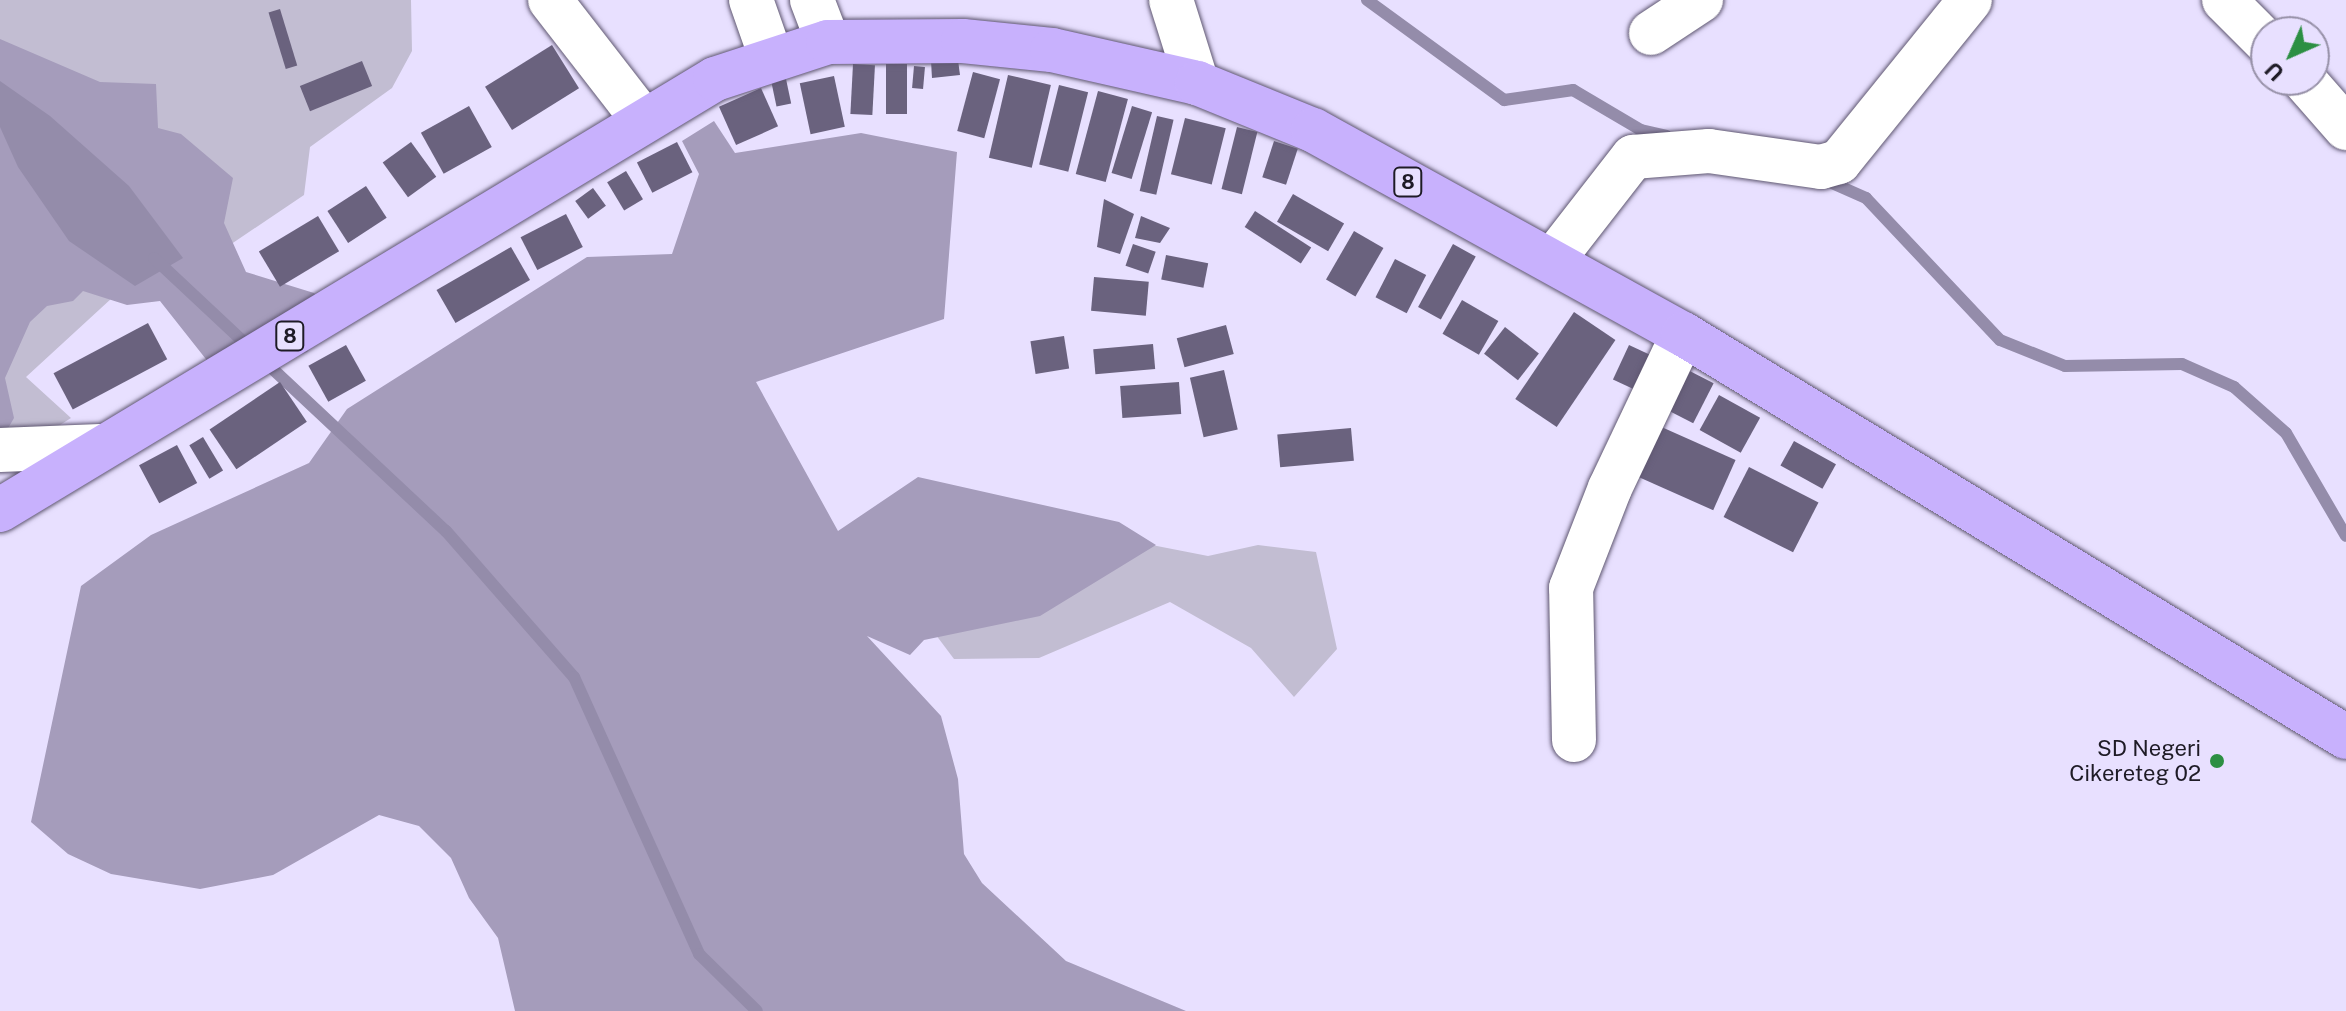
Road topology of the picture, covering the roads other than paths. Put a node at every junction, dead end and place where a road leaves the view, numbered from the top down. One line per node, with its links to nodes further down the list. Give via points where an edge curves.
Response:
1 (550, 0): 14 (street)
2 (751, 0): 11 (street)
3 (812, 0): 10 (street)
4 (1171, 0): 12 (street)
5 (1701, 0): 9 (street)
6 (1970, 0): 16 (street, via 1839,162 1821,167 1709,151 1633,157)
7 (2224, 0): 8 (street)
8 (2250, 26)
9 (1651, 33)
10 (828, 42): 11 (highway, 8); 12 (highway, 8, via 963,41 1052,50)
11 (771, 57): 14 (highway, 8, via 715,79)
12 (1197, 83): 16 (highway, 8, via 1313,130)
13 (2318, 96): 15 (street)
14 (643, 120): 18 (highway, 8, via 404,270)
15 (2346, 128)
16 (1552, 261): 17 (highway, 8)
17 (1683, 334): 21 (highway, 8); 22 (street, via 1610,488 1571,588)
18 (101, 446): 19 (street); 20 (highway, 8)
19 (0, 450)
20 (0, 510)
21 (2346, 737)
22 (1574, 740)

